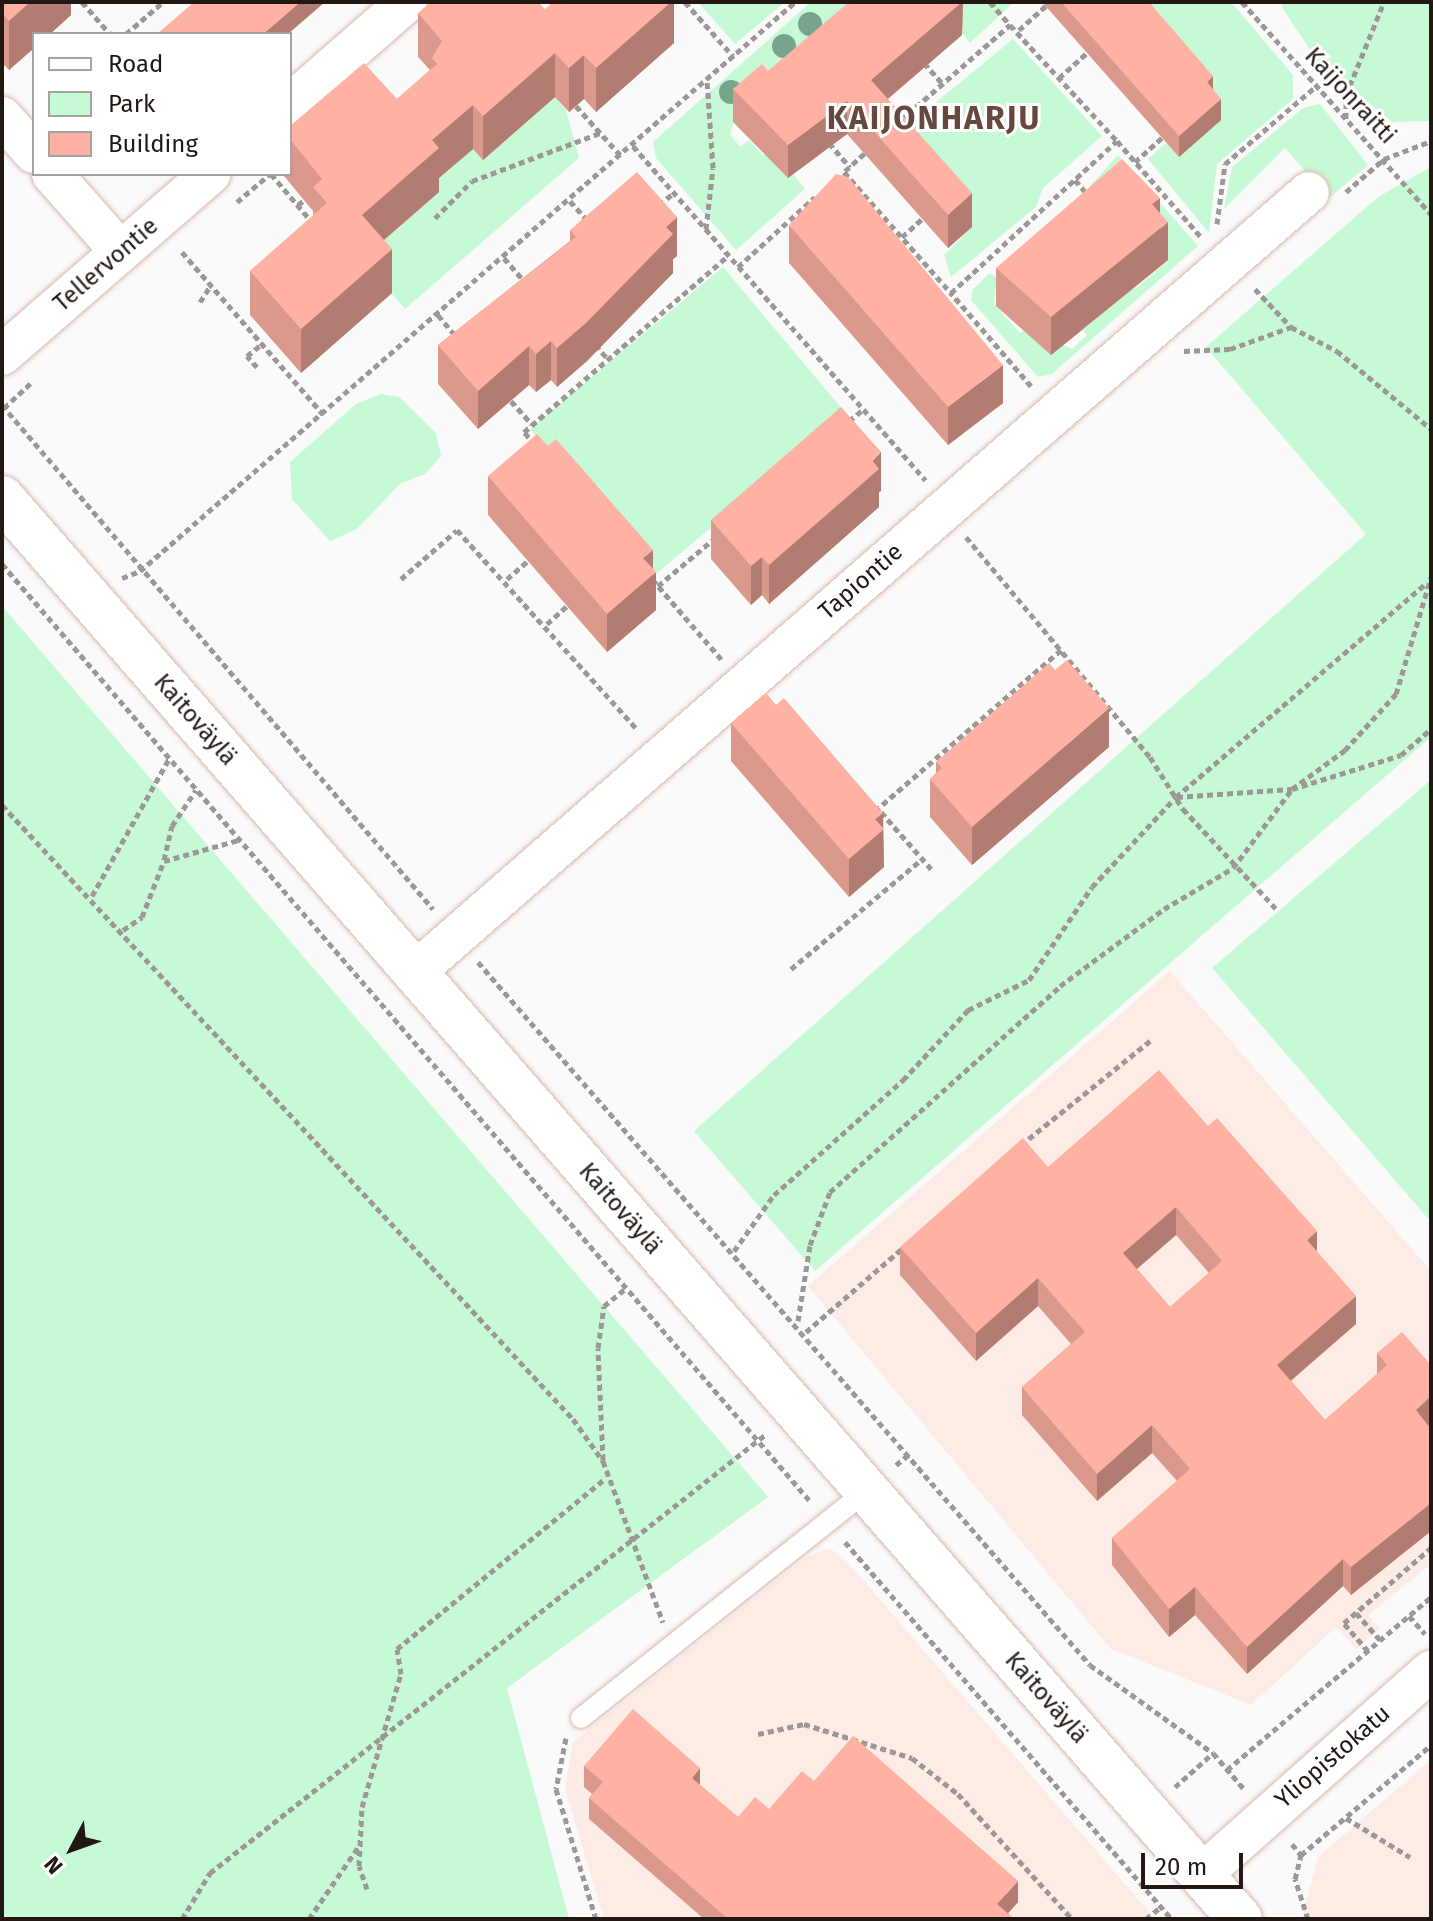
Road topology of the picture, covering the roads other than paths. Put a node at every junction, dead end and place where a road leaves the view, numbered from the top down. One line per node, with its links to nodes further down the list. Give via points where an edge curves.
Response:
1 (407, 2): 2 (street)
2 (292, 102)
3 (2, 117): 4 (street)
4 (32, 151)
5 (54, 176): 8 (street)
6 (208, 176): 8 (street, Tellervontie)
7 (1309, 192): 11 (street, Tapiontie, via 1237,271 1059,409)
8 (121, 252): 9 (street, Tellervontie)
9 (2, 355)
10 (2, 498): 11 (street, Kaitoväylä)
11 (415, 972): 12 (street, Kaitoväylä)
12 (865, 1492): 14 (lane); 15 (street, Kaitoväylä)
13 (1431, 1671): 15 (street, Yliopistokatu)
14 (581, 1718)
15 (1200, 1876): 16 (street, Kaitoväylä)
16 (1240, 1919)

